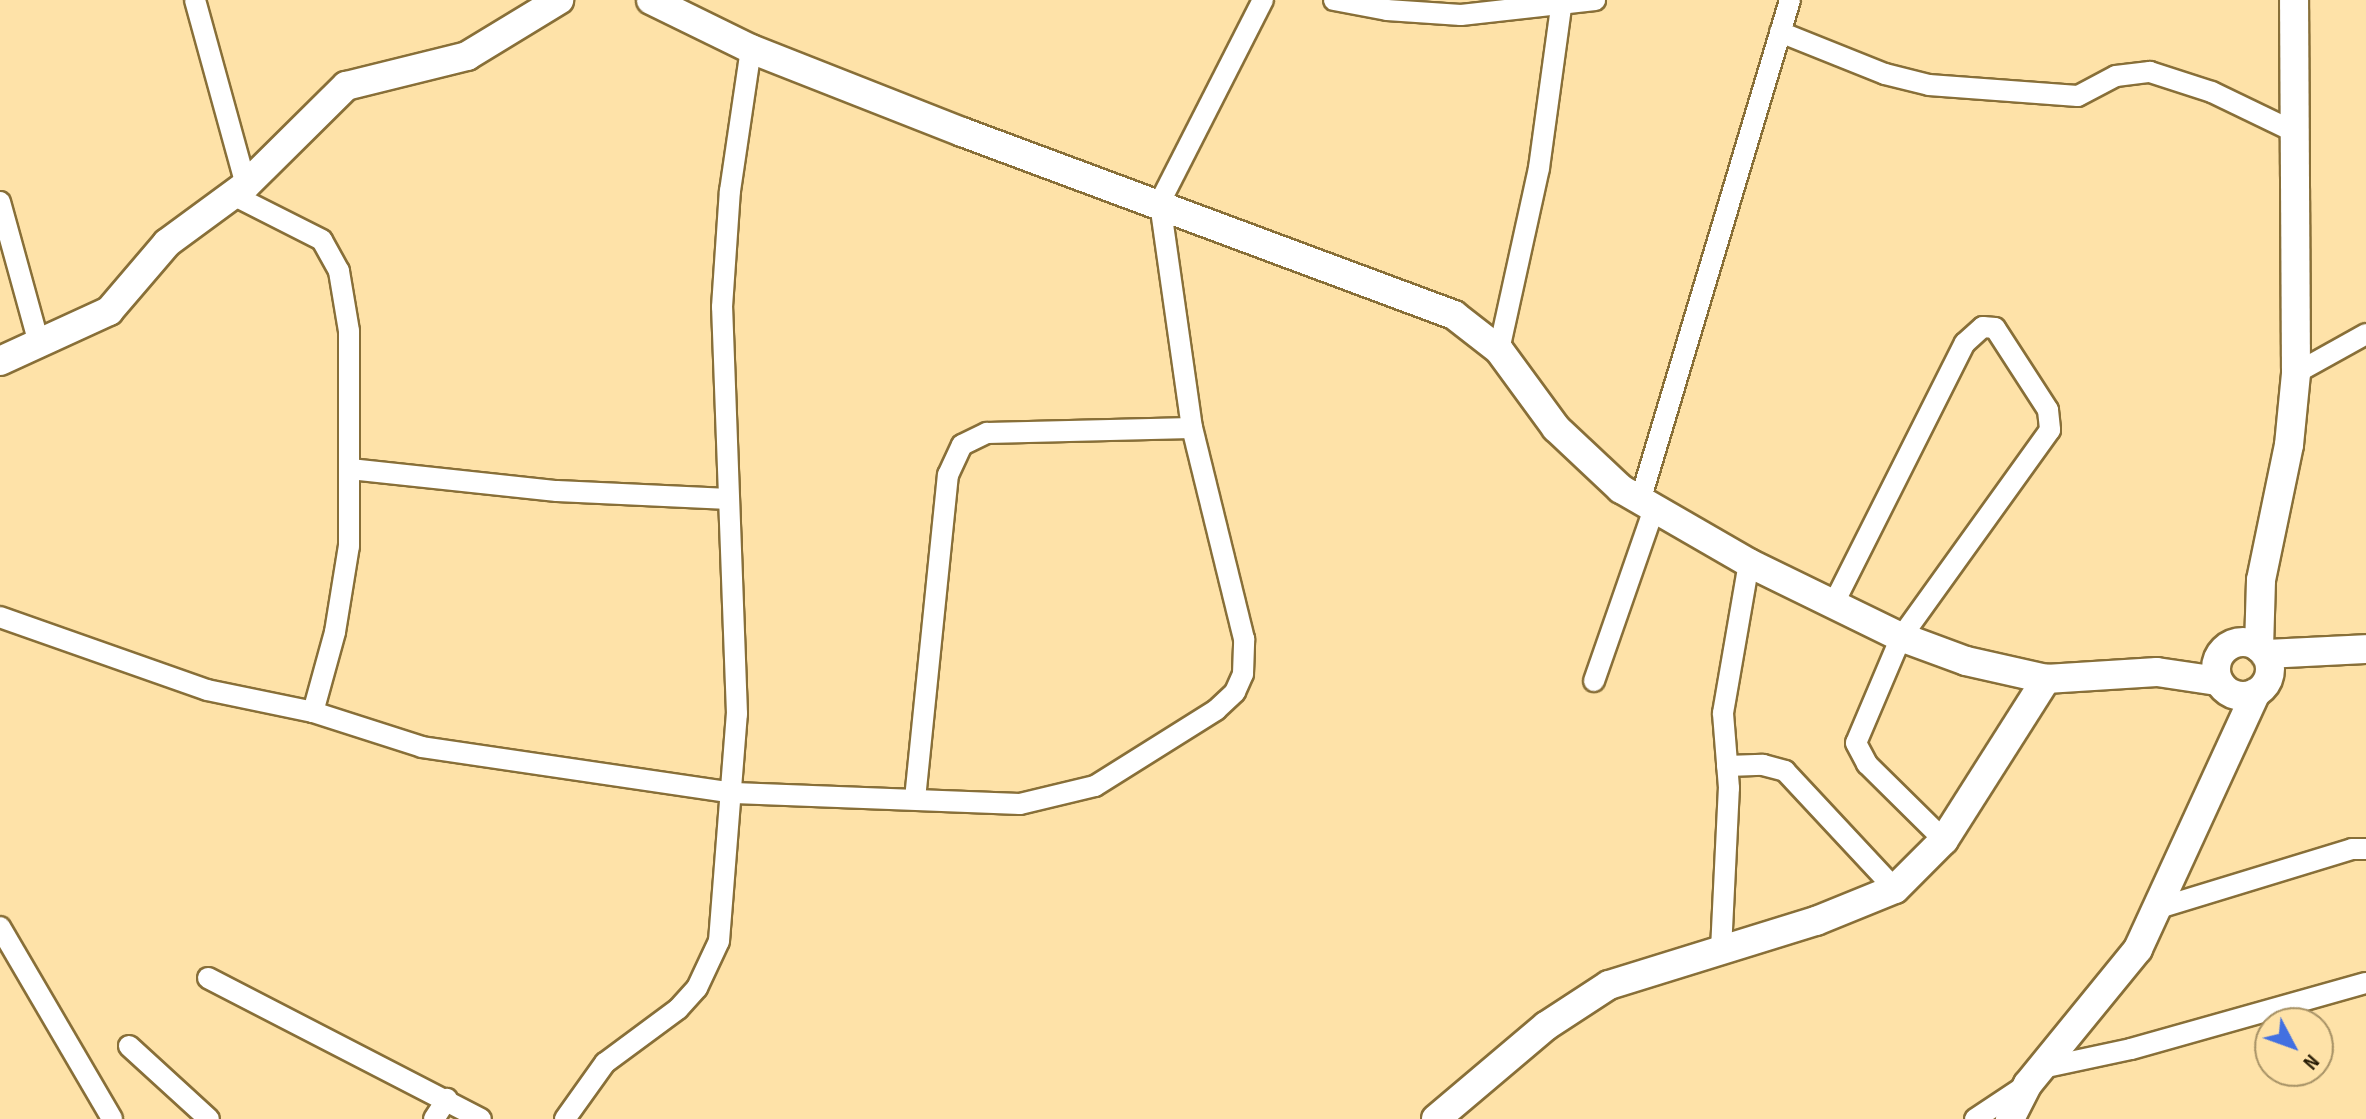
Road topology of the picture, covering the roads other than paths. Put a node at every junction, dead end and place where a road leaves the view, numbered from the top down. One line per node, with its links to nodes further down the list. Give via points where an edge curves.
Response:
1 (195, 0): 13 (street)
2 (559, 0): 13 (street, via 467,56 346,86)
3 (651, 0): 11 (street)
4 (1263, 0): 15 (street)
5 (1334, 0): 9 (street, via 1461,15)
6 (1595, 0): 9 (street)
7 (1790, 0): 10 (street)
8 (2294, 0): 12 (street)
9 (1561, 3): 18 (street, via 1539,168)
10 (1780, 32): 12 (street, via 1885,74 1929,85 2078,96 2116,76 2150,72 2212,92); 24 (street)
11 (751, 49): 15 (street); 23 (street, via 730,191 722,307)
12 (2297, 133): 20 (street)
13 (240, 190): 17 (street, via 167,243 109,311); 22 (street, via 306,229 332,255 349,331)
14 (0, 202): 17 (street)
15 (1160, 202): 18 (street, via 1454,315); 21 (street)
16 (2366, 334): 20 (street)
17 (40, 347): 19 (street)
18 (1499, 350): 24 (street, via 1574,448)
19 (0, 361)
20 (2296, 373): 30 (street, via 2289,445 2261,580)
21 (1192, 428): 39 (street, via 987,433 962,445 948,475); 39 (street, via 1244,639 1243,674 1235,692 1177,738 1095,786 1020,804)
22 (350, 469): 23 (street, via 557,491); 35 (street, via 345,584)
23 (729, 499): 38 (street)
24 (1647, 505): 25 (street); 33 (street)
25 (1749, 563): 26 (street); 37 (street, via 1723,713)
26 (1834, 603): 28 (street); 28 (street, via 1965,343 1983,327 1995,328 2048,410 2050,430)
27 (0, 617): 35 (street, via 207,690)
28 (1901, 637): 32 (street, via 1966,661); 40 (street, via 1856,743 1867,764)
29 (2356, 650): 30 (street)
30 (2251, 661): 31 (street); 34 (street, via 2216,663); 34 (street, via 2239,696); 36 (street)
31 (2157, 672): 32 (street); 34 (street)
32 (2046, 679): 40 (street)
33 (1594, 681)
34 (2220, 684): 36 (street)
35 (313, 712): 38 (street, via 422,747)
36 (2225, 755): 43 (street)
37 (1727, 766): 42 (street, via 1763,765 1785,771); 45 (street)
38 (734, 793): 39 (street); 55 (street, via 719,941 711,964 678,1009 605,1063)
39 (915, 799)
40 (1944, 840): 42 (street)
41 (2366, 849): 43 (street)
42 (1895, 889): 45 (street, via 1816,921)
43 (2159, 908): 49 (street, via 2109,989)
44 (0, 927): 51 (street)
45 (1721, 950): 56 (street, via 1640,973 1578,1002)
46 (208, 978): 50 (street)
47 (2366, 983): 49 (street)
48 (129, 1046): 52 (street)
49 (2035, 1076): 57 (street); 58 (street)
50 (447, 1099): 53 (street); 54 (street)
51 (112, 1119)
52 (209, 1119)
53 (434, 1119)
54 (481, 1119)
55 (565, 1119)
56 (1436, 1119)
57 (1975, 1119)
58 (2010, 1119)

